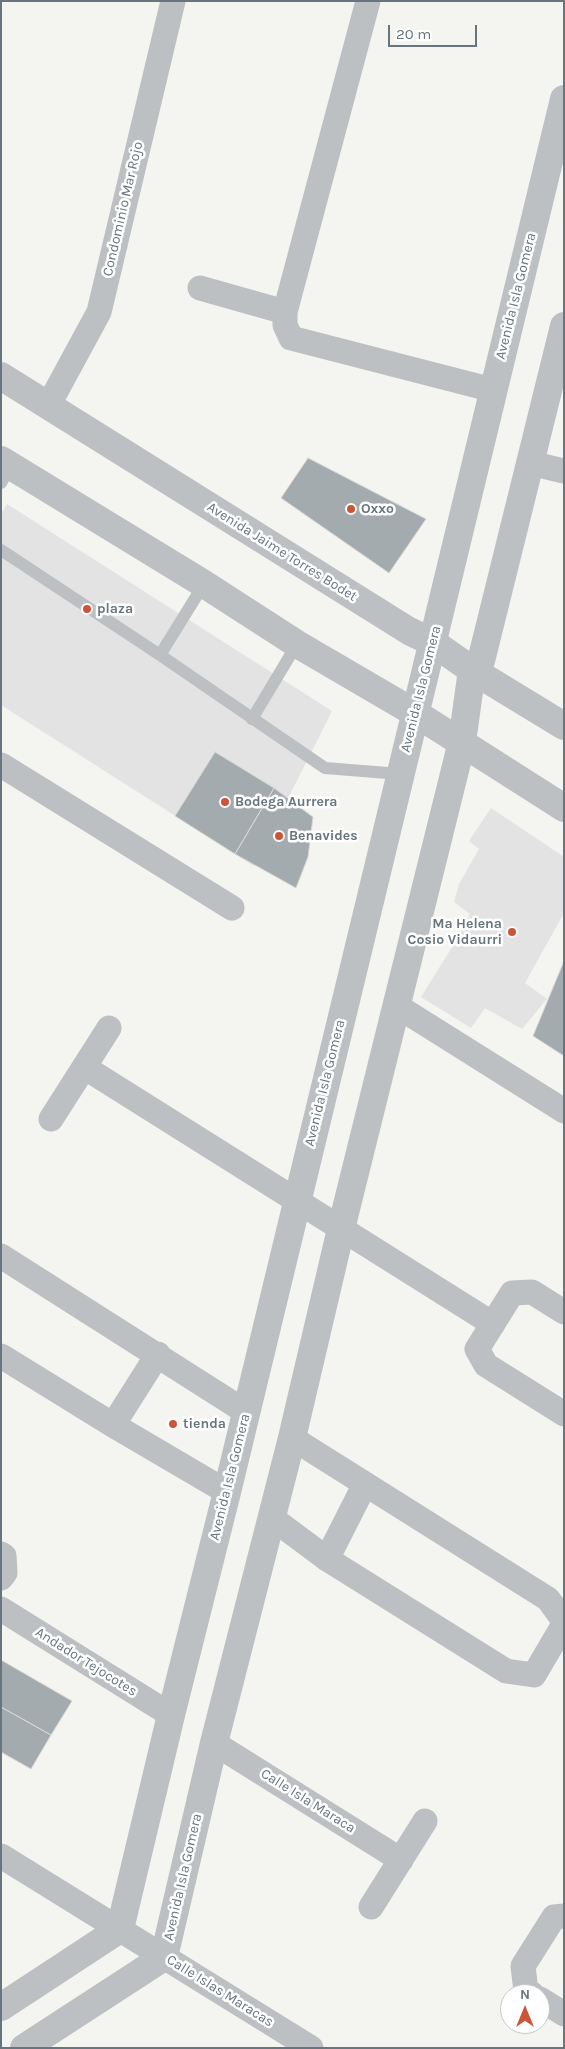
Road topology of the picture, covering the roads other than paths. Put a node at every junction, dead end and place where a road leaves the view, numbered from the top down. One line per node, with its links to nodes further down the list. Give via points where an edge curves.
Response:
1 (173, 1): 9 (street, Condominio Mar Rojo, via 99,312)
2 (368, 1): 5 (street)
3 (564, 98): 8 (street, Avenida Isla Gomera)
4 (200, 288): 5 (street)
5 (285, 312): 8 (street, via 285,326 291,338)
6 (564, 326): 10 (street, Avenida Isla Gomera)
7 (1, 376): 9 (street, Avenida Jaime Torres Bodet)
8 (493, 390): 15 (street, Avenida Isla Gomera)
9 (48, 406): 15 (street, Avenida Jaime Torres Bodet, via 409,631)
10 (530, 463): 12 (street); 18 (street, Avenida Isla Gomera, via 482,661)
11 (5, 470): 14 (street)
12 (564, 471)
13 (1, 550): 17 (lane)
14 (204, 584): 16 (street); 17 (lane)
15 (432, 642): 18 (street, Avenida Jaime Torres Bodet); 19 (street, Avenida Isla Gomera)
16 (297, 644): 19 (street); 20 (lane)
17 (160, 655): 20 (lane)
18 (472, 670): 21 (street, Avenida Jaime Torres Bodet); 22 (street, Avenida Isla Gomera)
19 (415, 713): 22 (street); 24 (street, Avenida Isla Gomera)
20 (252, 719): 24 (lane, via 325,768)
21 (564, 726)
22 (462, 742): 25 (street); 27 (street, Avenida Isla Gomera)
23 (1, 765): 26 (street)
24 (400, 774): 32 (street, Avenida Isla Gomera)
25 (564, 808)
26 (232, 908)
27 (397, 1006): 30 (street); 33 (street, Avenida Isla Gomera)
28 (109, 1028): 29 (street)
29 (84, 1067): 31 (street); 32 (street)
30 (564, 1111)
31 (51, 1118)
32 (296, 1200): 33 (street); 39 (street, Avenida Isla Gomera)
33 (341, 1229): 36 (street); 42 (street, Avenida Isla Gomera)
34 (1, 1256): 37 (street)
35 (564, 1312): 36 (street, via 532,1292 512,1294)
36 (493, 1324): 40 (street, via 477,1349 486,1365)
37 (158, 1354): 39 (street); 41 (street)
38 (1, 1356): 41 (street)
39 (246, 1412): 44 (street, Avenida Isla Gomera)
40 (564, 1414)
41 (113, 1425): 44 (street)
42 (292, 1438): 43 (street); 45 (street, Avenida Isla Gomera)
43 (365, 1484): 47 (street); 50 (street, via 548,1599)
44 (226, 1492): 51 (street, Avenida Isla Gomera)
45 (272, 1518): 47 (street); 52 (street, Avenida Isla Gomera)
46 (1, 1554): 48 (street, via 4,1556 5,1573)
47 (327, 1559): 50 (street, via 506,1672 534,1675)
48 (1, 1578)
49 (1, 1609): 51 (street, Andador Tejocotes)
50 (564, 1622)
51 (171, 1715): 58 (street, Avenida Isla Gomera)
52 (214, 1743): 55 (street, Calle Isla Maraca); 59 (street, Avenida Isla Gomera)
53 (425, 1821): 55 (street)
54 (1, 1856): 58 (street, Calle Islas Maracas)
55 (401, 1860): 56 (street)
56 (371, 1907)
57 (564, 1916): 60 (street, via 554,1917 523,1966)
58 (120, 1929): 59 (street, Calle Islas Maracas); 62 (street)
59 (164, 1956): 64 (street, Avenida Isla Gomera); 65 (street, Calle Islas Maracas)
60 (525, 1984)
61 (550, 2005): 63 (street)
62 (1, 2006)
63 (564, 2014)
64 (24, 2048)
65 (311, 2048)

